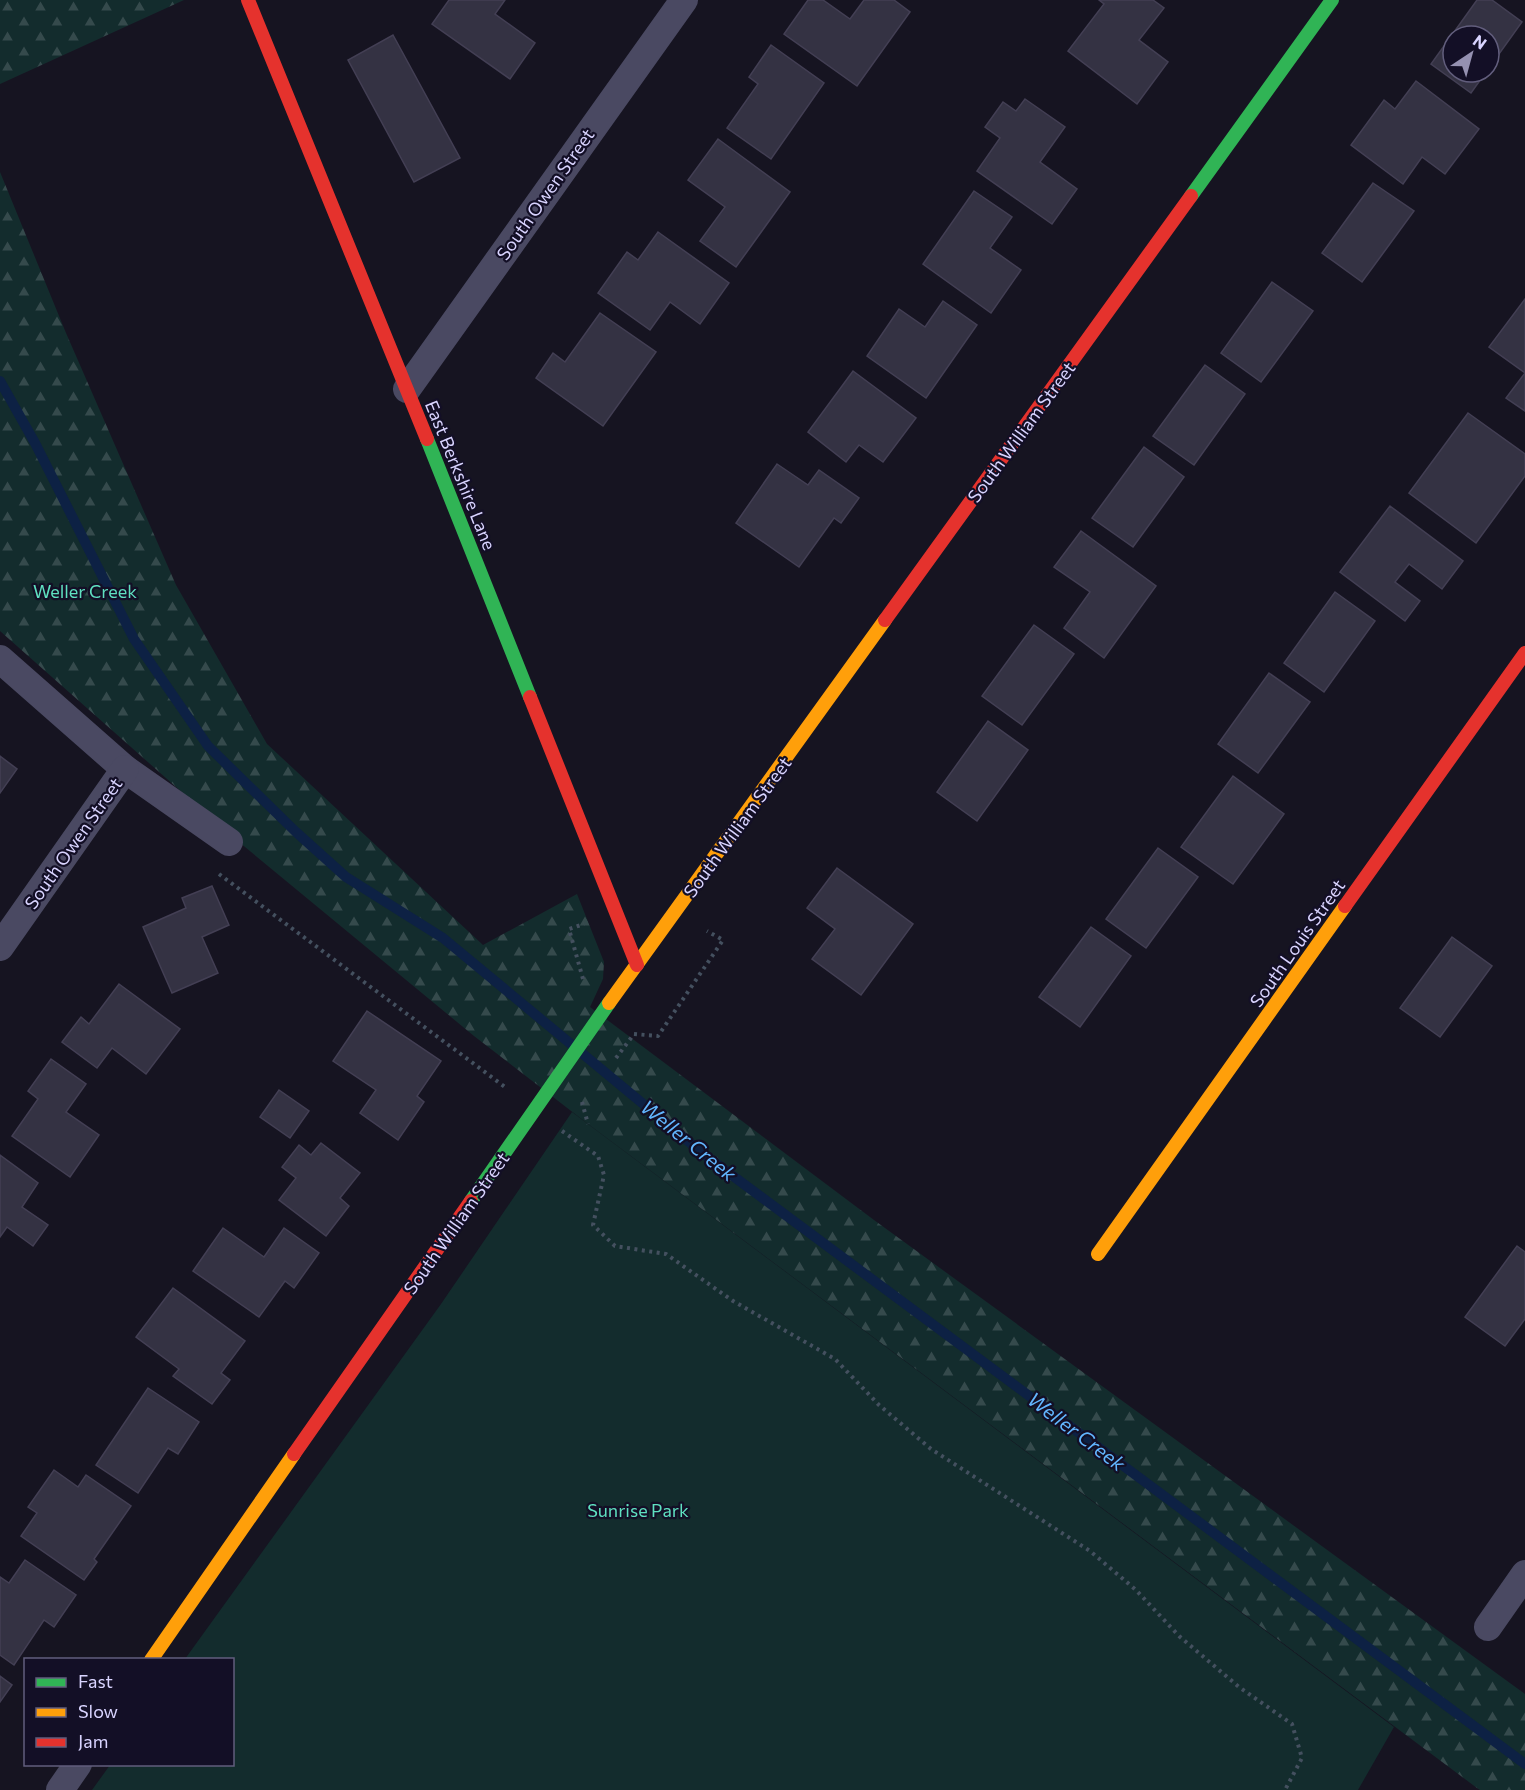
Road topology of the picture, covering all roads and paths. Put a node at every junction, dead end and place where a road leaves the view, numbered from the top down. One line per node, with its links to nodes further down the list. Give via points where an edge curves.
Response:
1 (248, 0): 4 (street, East Berkshire Lane)
2 (684, 0): 4 (street, South Owen Street)
3 (1332, 0): 13 (street, South William Street)
4 (407, 389): 13 (street, East Berkshire Lane)
5 (1525, 653): 20 (street, South Louis Street)
6 (0, 658): 7 (street)
7 (125, 769): 8 (street); 12 (street, South Owen Street)
8 (229, 842)
9 (213, 869): 16 (path)
10 (587, 923): 14 (path, via 569,929)
11 (708, 931): 15 (path, via 723,940 658,1036 634,1034)
12 (0, 947)
13 (637, 965): 23 (street, South William Street)
14 (583, 980)
15 (619, 1054)
16 (504, 1089)
17 (586, 1097): 18 (path, via 582,1103)
18 (588, 1124)
19 (560, 1130): 26 (path, via 598,1155 604,1175 593,1225 615,1246 666,1254 733,1300 835,1359 931,1449 1090,1551 1136,1590 1179,1636 1239,1687 1292,1724 1302,1758)
20 (1098, 1254)
21 (1525, 1574): 22 (street)
22 (1488, 1627)
23 (152, 1658)
24 (77, 1766): 25 (street)
25 (60, 1790)
26 (1284, 1790)

